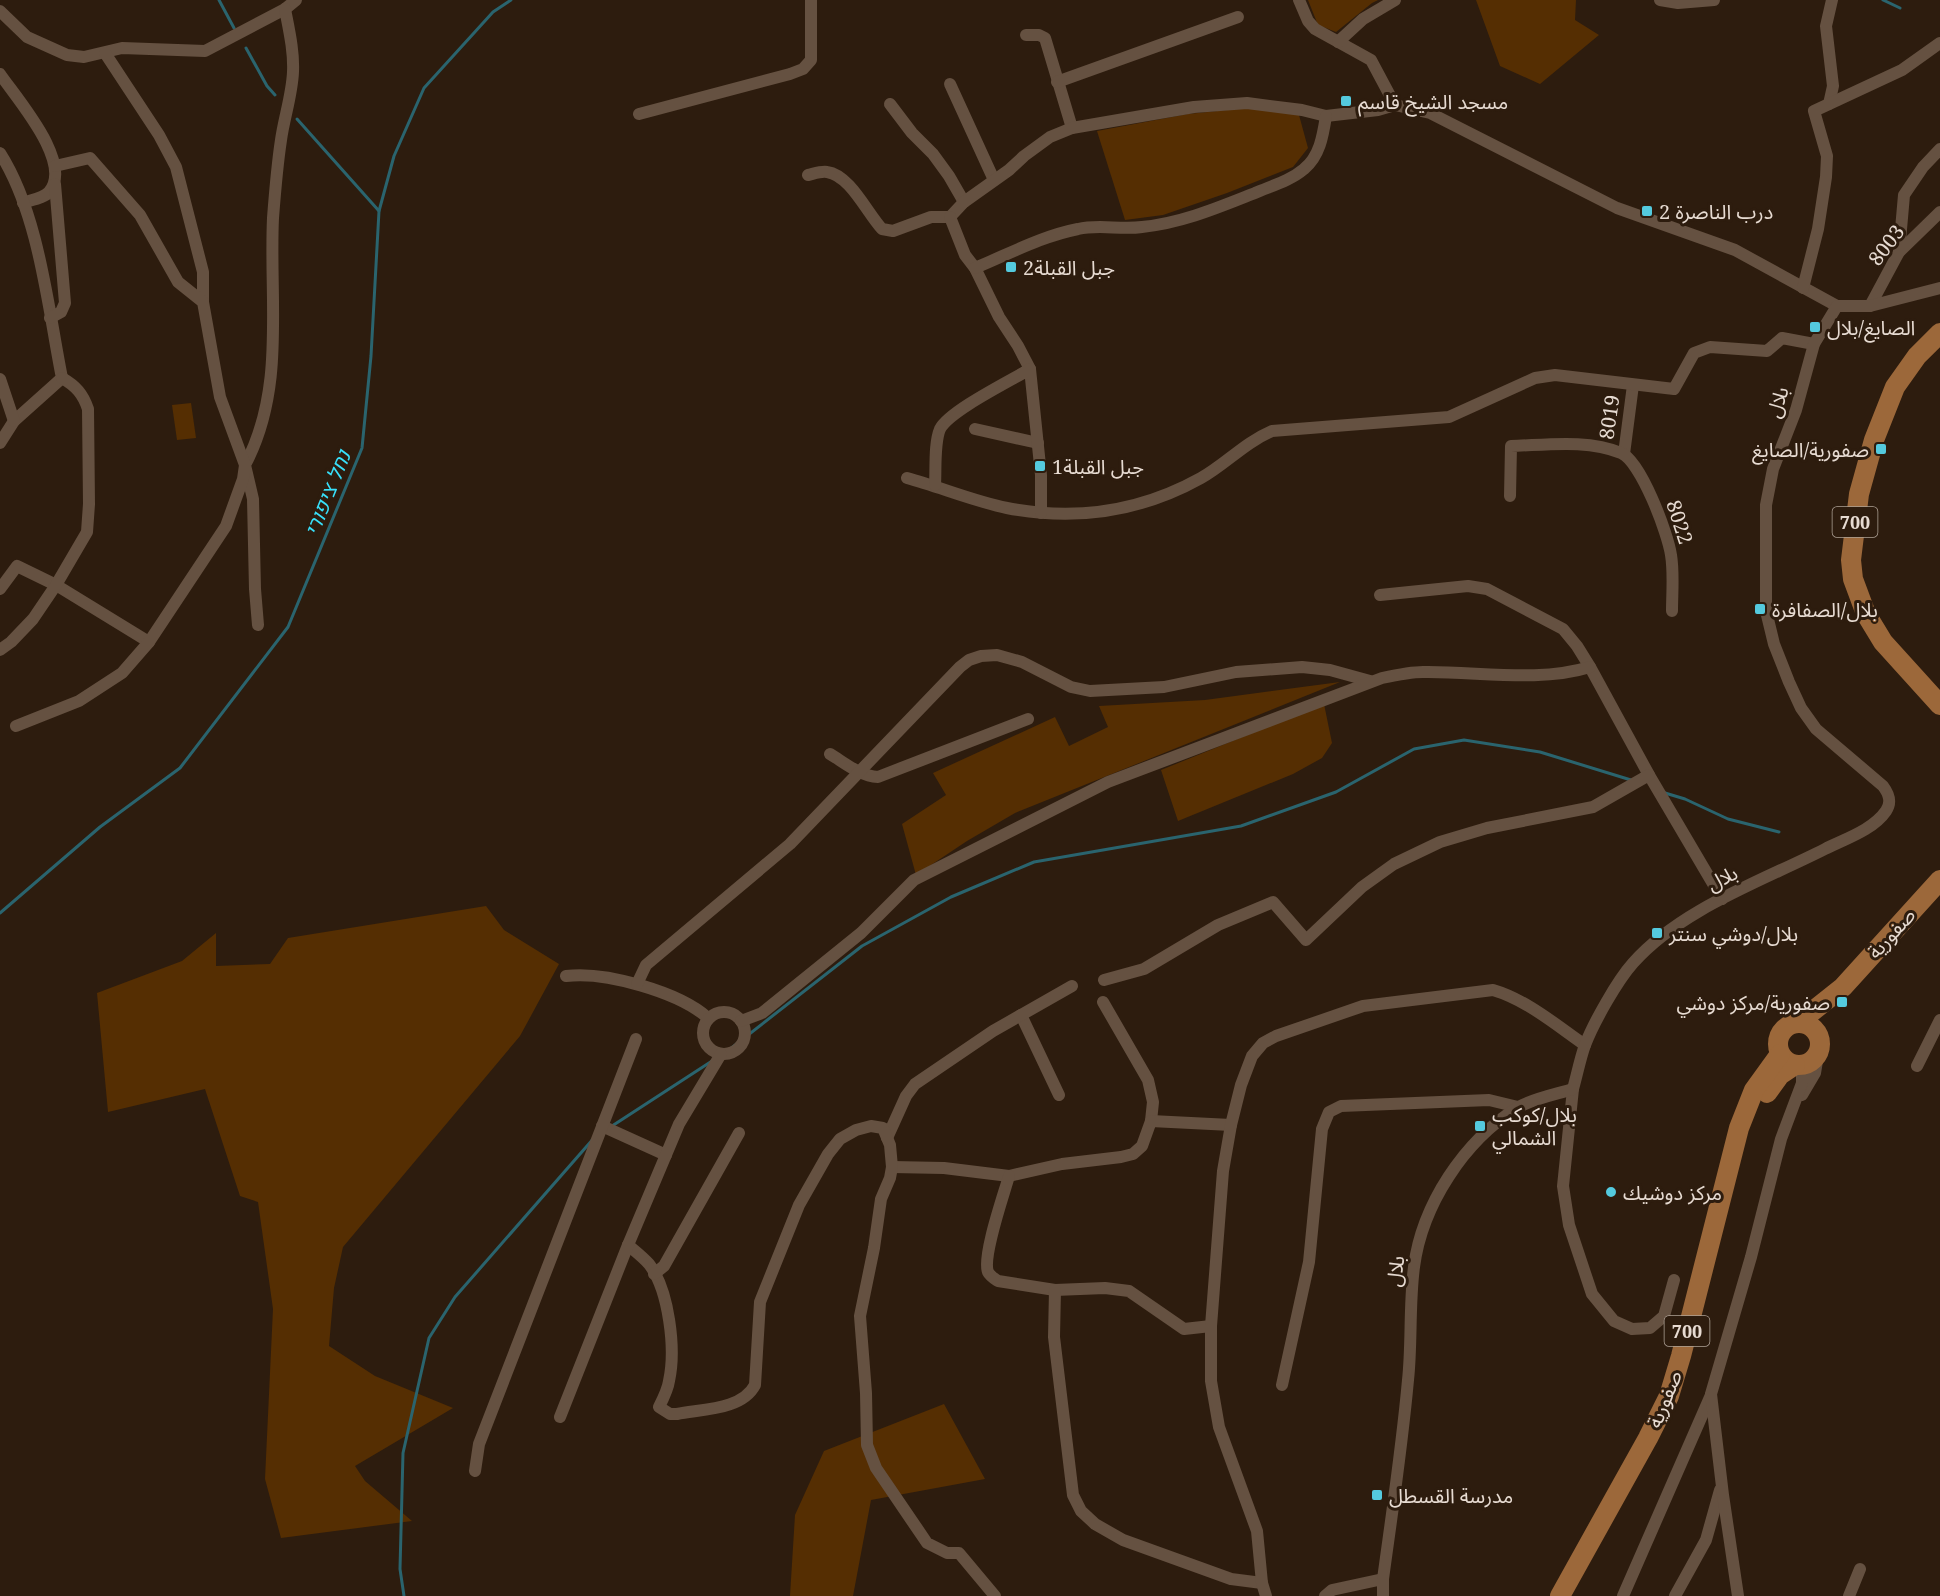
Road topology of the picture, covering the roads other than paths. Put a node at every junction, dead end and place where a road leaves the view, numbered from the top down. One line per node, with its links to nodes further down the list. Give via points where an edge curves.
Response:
1 (296, 0): 8 (street)
2 (811, 0): 21 (street, via 811,60 803,69)
3 (1299, 0): 12 (street, via 1315,29)
4 (1395, 0): 12 (street, via 1363,19)
5 (1660, 0): 6 (street)
6 (1714, 0)
7 (1832, 0): 19 (street, via 1826,26 1833,86)
8 (285, 9): 14 (street, via 204,51 122,48); 53 (street, via 293,74 280,141 273,219 270,392 256,444)
9 (0, 11): 14 (street, via 27,37 67,55)
10 (1238, 17): 16 (street)
11 (1026, 35): 16 (street, via 1045,38)
12 (1338, 42): 20 (street, via 1371,60)
13 (1940, 43): 19 (street, via 1902,70)
14 (105, 53): 38 (street, via 176,166 203,272)
15 (0, 74): 26 (street, via 46,140)
16 (1057, 82): 23 (street)
17 (950, 84): 28 (street)
18 (890, 104): 30 (street, via 933,154)
19 (1828, 104): 36 (street, via 1814,111 1827,156 1826,177)
20 (1395, 105): 22 (street); 36 (street, via 1430,113 1617,208 1735,250)
21 (639, 114)
22 (1326, 116): 23 (street, via 1247,103 1194,106); 35 (street, via 1322,141 1314,158 1288,179 1182,220 1138,228 1106,226 1059,233)
23 (1072, 128): 28 (street, via 1050,137)
24 (1940, 149): 34 (street, via 1904,195)
25 (2, 159): 31 (street)
26 (55, 166): 29 (street); 38 (street, via 90,158 140,216 178,282)
27 (808, 175): 33 (street, via 827,172 840,178 887,231 931,218)
28 (994, 180): 30 (street)
29 (55, 184): 31 (street, via 47,195); 41 (street, via 64,303 61,312)
30 (964, 202): 33 (street)
31 (23, 203): 41 (street, via 34,234)
32 (1940, 212): 34 (street, 8003)
33 (950, 217): 35 (street, via 965,255)
34 (1899, 252): 40 (street, 8003)
35 (975, 268): 44 (street)
36 (1803, 288): 39 (street)
37 (1940, 288): 40 (street)
38 (203, 302): 53 (street, via 220,397)
39 (1837, 306): 40 (street); 43 (street, بلال)
40 (1870, 306)
41 (50, 318): 45 (street)
42 (1940, 333): 67 (main road, 700, via 1895,387 1874,440 1858,494 1851,560 1853,579 1866,614 1883,642)
43 (1814, 344): 47 (street, via 1782,338 1767,351 1710,347 1694,353 1674,389); 74 (street, بلال, via 1796,410 1773,469 1766,505 1766,611 1774,644 1808,719 1883,786 1890,802 1882,816 1867,828)
44 (1030, 369): 51 (street); 55 (street, via 956,413 941,427)
45 (62, 378): 48 (street); 58 (street, via 79,390 88,409 89,504 87,532)
46 (0, 379): 48 (street)
47 (1633, 385): 52 (street, 8019); 57 (street, via 1554,375 1535,378 1449,417 1272,431 1255,438 1201,478 1155,499 1111,511)
48 (14, 421): 50 (street)
49 (975, 429): 51 (street)
50 (0, 443)
51 (1038, 443): 57 (street)
52 (1624, 454): 56 (street, via 1571,444 1511,446); 61 (street, 8022, via 1645,483 1672,556)
53 (245, 465): 62 (street, via 253,499); 63 (street, via 226,526)
54 (907, 478): 55 (street)
55 (935, 485): 57 (street, via 1005,507)
56 (1510, 496)
57 (1041, 513)
58 (56, 585): 59 (street, via 17,566); 63 (street); 64 (street, via 33,619)
59 (0, 589)
60 (1380, 595): 65 (street, via 1468,586 1487,589 1563,629)
61 (1671, 611)
62 (258, 625)
63 (149, 642): 69 (street, via 122,673 79,701)
64 (0, 650)
65 (1590, 667): 66 (street, via 1548,675 1421,672); 72 (street)
66 (1370, 681): 71 (street, via 1302,667 1236,672 1164,687 1090,691 1071,687 1022,662 997,655 981,656 960,667); 84 (street, via 1108,782 914,880 861,933 762,1013)
67 (1940, 705)
68 (1028, 719): 71 (street, via 891,774 868,777)
69 (16, 726)
70 (830, 754): 71 (street)
71 (860, 773): 77 (street, via 790,844 646,965)
72 (1649, 775): 74 (street); 76 (street, via 1593,807 1487,828 1440,842 1394,864 1362,887 1306,940 1273,902 1218,925 1144,969)
73 (1940, 880): 79 (main road, صفورية / 700)
74 (1722, 899): 88 (street, بلال, via 1673,928 1634,962 1614,988)
75 (567, 976): 77 (street, via 582,974)
76 (1104, 980)
77 (637, 984): 82 (street, via 675,997)
78 (1072, 986): 81 (street)
79 (1843, 987): 85 (main road, صفورية / 700); 86 (main road, صفورية / 700)
80 (1104, 1002): 96 (street, via 1148,1080 1153,1102)
81 (1021, 1015): 93 (street); 100 (street, via 915,1084)
82 (708, 1018): 84 (street, via 722,1012); 89 (street, via 703,1037 709,1048)
83 (1940, 1020): 91 (street)
84 (741, 1021): 89 (street, via 745,1037 741,1044 736,1050)
85 (1799, 1022): 86 (main road); 90 (main road, 700, via 1791,1023 1778,1040)
86 (1817, 1033): 90 (main road, via 1820,1048)
87 (636, 1039): 98 (street)
88 (1585, 1045): 92 (street, بلال); 97 (street, via 1527,1004 1493,990 1363,1006 1263,1043 1252,1056 1240,1085)
89 (721, 1054): 101 (street, via 679,1124)
90 (1799, 1060): 94 (street, via 1802,1083); 94 (street, via 1815,1073); 121 (main road, صفورية / 700, via 1754,1090 1739,1128 1669,1396); 122 (main road, صفورية / 700, via 1773,1082 1749,1135 1678,1401)
91 (1917, 1066)
92 (1573, 1089): 95 (street, بلال); 106 (street, via 1563,1186 1569,1225 1592,1294 1614,1321 1632,1329 1650,1328 1664,1316)
93 (1059, 1095)
94 (1796, 1103): 110 (street, via 1781,1140)
95 (1518, 1107): 109 (street, via 1489,1100 1341,1106 1329,1112 1322,1129 1309,1262); 115 (street, بلال, via 1467,1152 1443,1184 1427,1215 1414,1264 1409,1378)
96 (1151, 1121): 97 (street); 103 (street, via 1142,1146 1133,1154)
97 (1231, 1125): 108 (street, via 1223,1171)
98 (602, 1126): 101 (street); 112 (street, via 479,1444)
99 (739, 1133): 105 (street, via 664,1266)
100 (887, 1138): 102 (street); 105 (street, via 883,1128 856,1130 840,1139 828,1154 799,1205 760,1302 755,1385 751,1393 734,1404 676,1414 659,1407 669,1382 670,1333 667,1309)
101 (666, 1155): 104 (street)
102 (892, 1167): 103 (street); 117 (street, via 881,1198 860,1316 867,1446 876,1468 927,1543 947,1553 959,1552)
103 (1010, 1176): 107 (street, via 993,1231 988,1271 998,1281)
104 (628, 1245): 105 (street); 111 (street)
105 (654, 1274)
106 (1674, 1280)
107 (1055, 1290): 108 (street, via 1105,1288 1129,1292 1184,1329); 116 (street, via 1054,1337 1073,1495 1081,1511 1123,1540 1231,1579)
108 (1210, 1326): 116 (street, via 1211,1381 1219,1427 1257,1531)
109 (1282, 1385)
110 (1711, 1394): 113 (street); 123 (street)
111 (560, 1418)
112 (475, 1471)
113 (1722, 1486): 124 (street, via 1706,1540); 125 (street)
114 (1860, 1569): 126 (street)
115 (1383, 1579): 119 (street, via 1332,1590); 120 (street, بلال)
116 (1262, 1583): 118 (street)
117 (995, 1596)
118 (1266, 1596)
119 (1325, 1596)
120 (1383, 1596)
121 (1560, 1596)
122 (1573, 1596)
123 (1623, 1596)
124 (1675, 1596)
125 (1738, 1596)
126 (1849, 1596)

